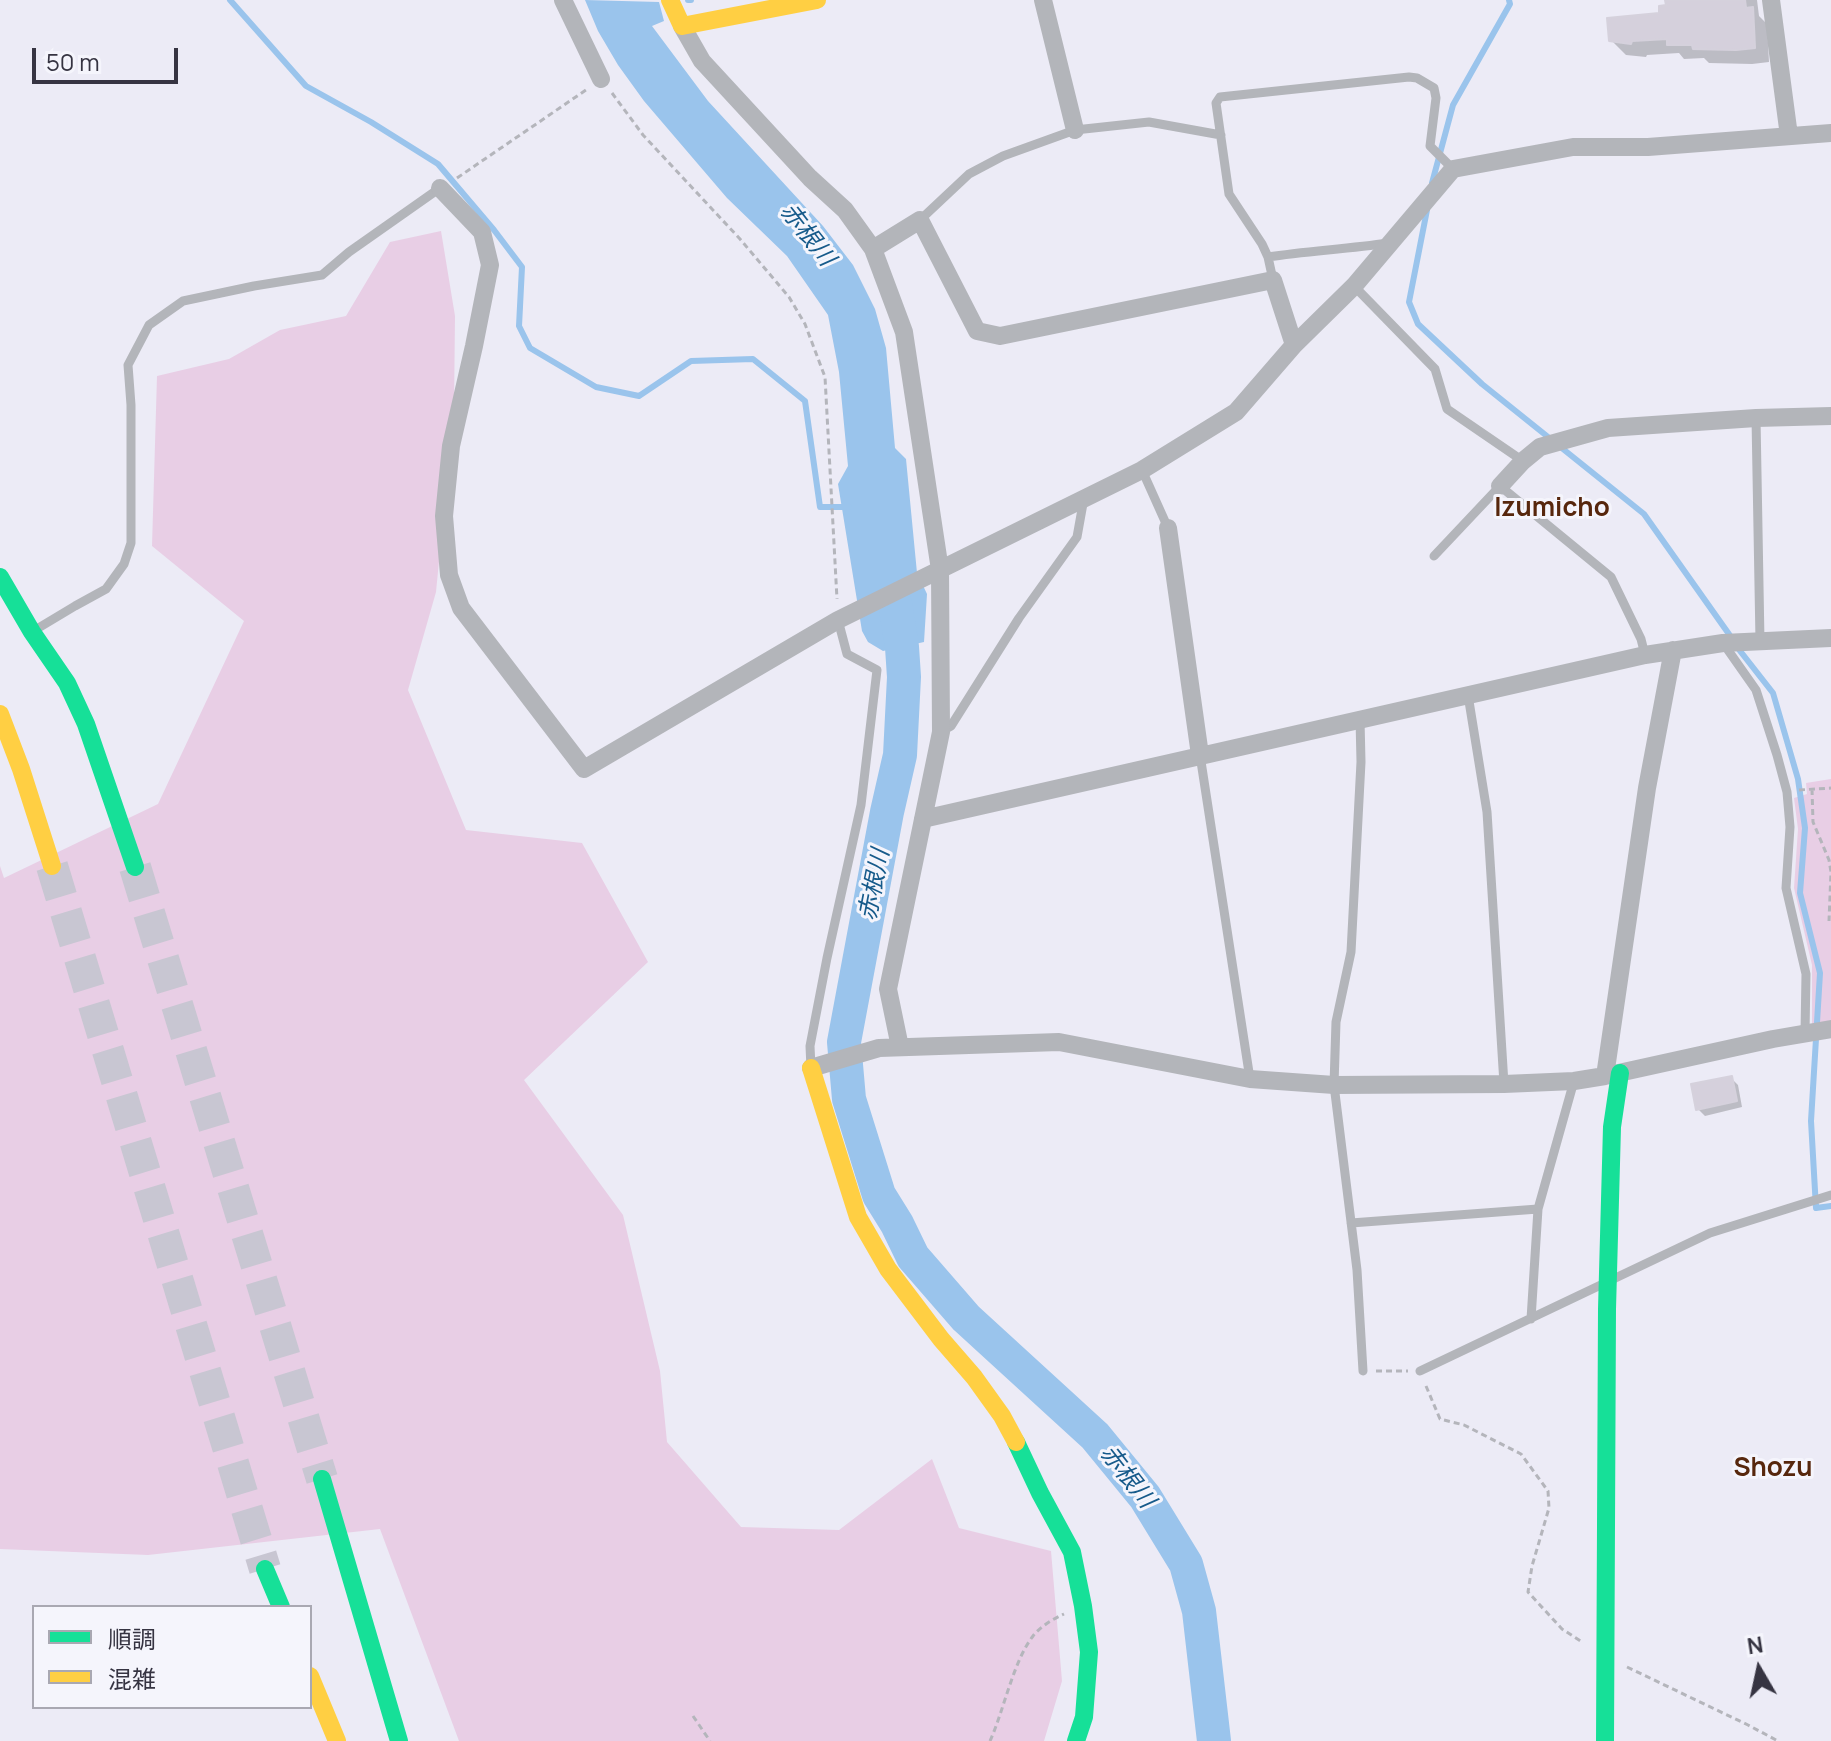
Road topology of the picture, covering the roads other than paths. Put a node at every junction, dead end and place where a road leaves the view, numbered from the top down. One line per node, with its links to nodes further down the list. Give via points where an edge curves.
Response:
1 (563, 0): 7 (street)
2 (670, 0): 6 (main road)
3 (817, 0): 6 (main road)
4 (1043, 0): 8 (street)
5 (1771, 0): 11 (street)
6 (682, 26): 16 (street, via 702,61 845,210)
7 (601, 79)
8 (1075, 130): 10 (lane, via 1149,122); 14 (lane, via 969,174)
9 (1831, 133): 11 (street)
10 (1221, 135): 12 (lane, via 1216,103 1220,97 1417,78 1434,88 1436,98 1430,146); 17 (lane, via 1229,194)
11 (1789, 136): 12 (street, via 1573,147)
12 (1453, 169): 15 (street)
13 (440, 188): 31 (street, via 482,232 490,265 451,446 444,516 449,575 461,608 584,769); 32 (lane, via 322,275 183,301 149,325 128,365 131,543 124,564 106,589)
14 (920, 220): 16 (street); 18 (street, via 977,331 1000,336)
15 (1388, 243): 17 (lane); 19 (street)
16 (873, 249): 29 (street, via 904,332)
17 (1268, 257): 18 (lane)
18 (1273, 280): 20 (street)
19 (1354, 286): 20 (street); 23 (lane, via 1435,369 1447,409)
20 (1294, 345): 24 (street, via 1236,412)
21 (1831, 416): 22 (street)
22 (1756, 418): 23 (street, via 1608,428 1540,447); 34 (lane)
23 (1523, 461): 25 (street)
24 (1142, 470): 26 (street); 27 (lane)
25 (1500, 486): 28 (lane); 37 (lane, via 1611,577)
26 (1084, 498): 29 (street); 41 (lane, via 1077,537 951,726)
27 (1168, 528): 42 (street)
28 (1434, 556)
29 (934, 573): 31 (street); 41 (street)
30 (0, 577): 32 (main road)
31 (844, 617): 49 (lane, via 847,654 877,670 861,805 810,1046)
32 (32, 632): 45 (main road, via 67,683 86,724)
33 (1831, 638): 34 (street)
34 (1760, 641): 35 (street)
35 (1723, 643): 36 (street); 47 (lane, via 1756,690 1787,792 1786,888 1806,974)
36 (1673, 650): 37 (street); 50 (street, via 1647,788)
37 (1645, 655): 38 (street)
38 (1468, 695): 40 (street); 53 (lane, via 1487,812)
39 (0, 714): 44 (main road)
40 (1360, 719): 42 (street); 54 (lane, via 1351,952 1336,1022)
41 (941, 732): 43 (street)
42 (1200, 755): 43 (street); 51 (lane)
43 (923, 819): 48 (street, via 888,989)
44 (52, 866)
45 (135, 867)
46 (1831, 1029): 47 (street)
47 (1805, 1033): 50 (street)
48 (900, 1047): 49 (street); 51 (street, via 1059,1042)
49 (817, 1066): 68 (main road, via 858,1217 888,1269 1008,1427 1072,1552 1089,1652 1084,1717)
50 (1613, 1075): 52 (street); 58 (main road)
51 (1250, 1079): 54 (street)
52 (1574, 1081): 53 (street); 56 (lane)
53 (1504, 1084): 54 (street)
54 (1334, 1085): 57 (lane)
55 (1831, 1195): 58 (lane, via 1710,1233)
56 (1538, 1209): 57 (lane); 59 (lane)
57 (1351, 1223): 60 (lane)
58 (1608, 1283): 59 (lane); 69 (main road)
59 (1531, 1319): 61 (lane)
60 (1363, 1371)
61 (1420, 1371)
62 (322, 1479): 67 (main road)
63 (265, 1569): 64 (main road)
64 (280, 1605)
65 (312, 1681): 66 (main road)
66 (337, 1741)
67 (399, 1741)
68 (1076, 1741)
69 (1605, 1741)

